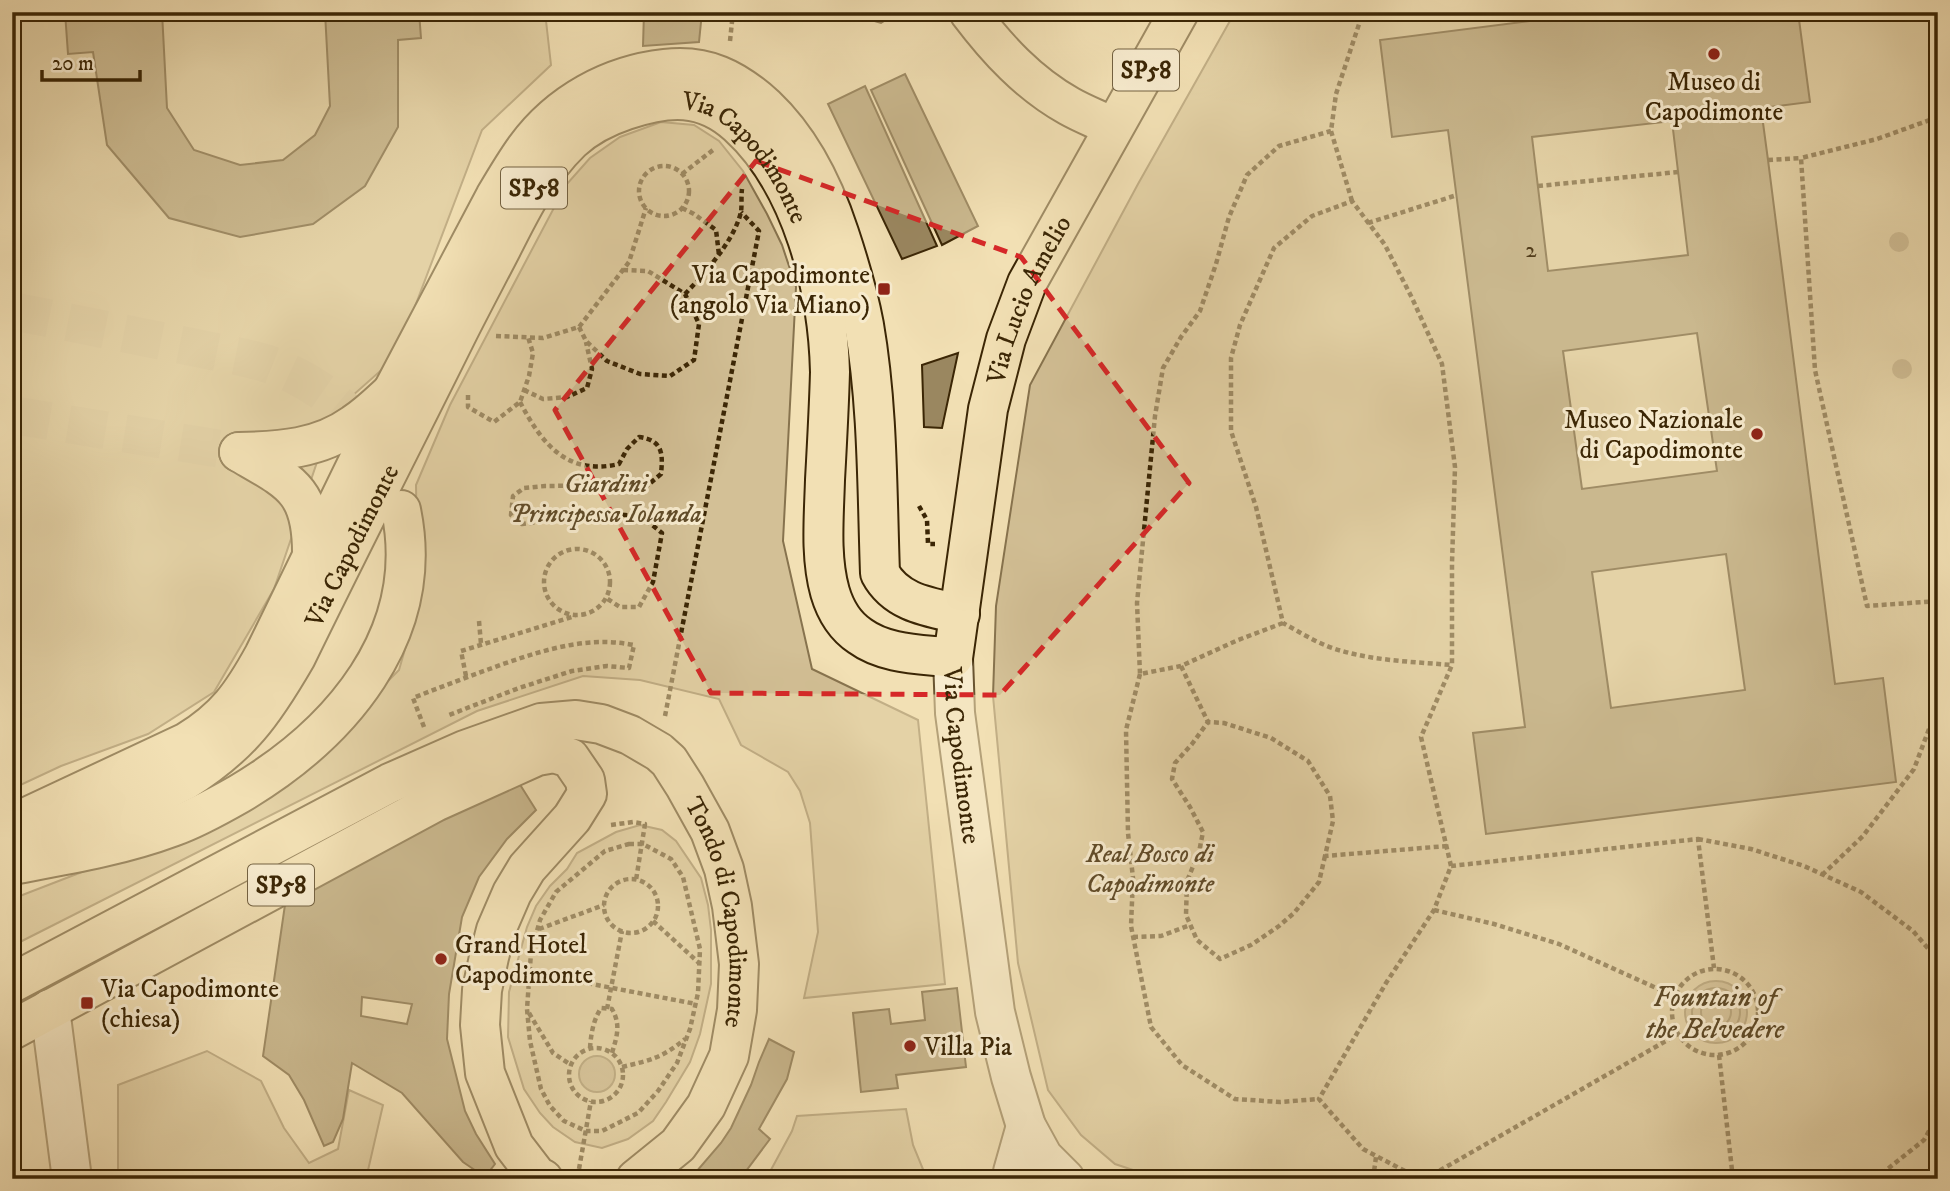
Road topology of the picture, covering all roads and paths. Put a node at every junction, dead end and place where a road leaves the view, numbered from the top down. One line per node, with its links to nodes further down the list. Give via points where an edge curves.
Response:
1 (969, 12): 5 (main road, via 995,46 1027,76 1068,105)
2 (1179, 12): 5 (main road, Via Lucio Amelio / SP58)
3 (1363, 12): 6 (path, via 1336,94)
4 (1938, 117): 8 (path, via 1877,139)
5 (1113, 127): 37 (main road, Via Lucio Amelio / SP58, via 1027,284 1006,340 988,409)
6 (1331, 131): 15 (path); 46 (path, via 1279,146 1247,175 1200,311 1163,368 1137,603)
7 (714, 149): 11 (path)
8 (1801, 158): 9 (path); 36 (path, via 1815,370 1867,606)
9 (1768, 160)
10 (1678, 172): 12 (path)
11 (682, 174): 16 (path, via 666,166 649,170 639,193); 17 (path, via 689,186)
12 (1538, 186)
13 (742, 189): 18 (path)
14 (1457, 195): 19 (path)
15 (1352, 201): 19 (path); 40 (path, via 1312,216 1273,248 1231,358 1231,431 1256,507)
16 (646, 208): 17 (path, via 659,215); 21 (path)
17 (682, 208): 20 (path, via 716,230)
18 (741, 212): 20 (path); 49 (path, via 759,231)
19 (1368, 223): 43 (path, via 1390,255 1441,364 1455,467)
20 (719, 255): 22 (path)
21 (623, 270): 22 (path, via 648,271); 24 (path)
22 (685, 294): 26 (path, via 699,324 694,360 670,376 640,374 607,361)
23 (502, 325): 25 (path, via 495,336)
24 (579, 327): 25 (path, via 543,338); 26 (path)
25 (528, 337): 28 (path, via 533,353)
26 (586, 341): 28 (path, via 592,369 587,388 543,400)
27 (468, 382): 30 (path, via 468,407 494,422)
28 (524, 390): 30 (path)
29 (392, 392): 34 (main road, Via Capodimonte / SP58); 34 (main road, via 357,423 316,444 295,450 239,453 283,478 301,499 312,531); 37 (main road, Via Capodimonte / SP58, via 495,197 527,146 547,124 592,91 645,71 702,70 726,77 771,112 801,151 830,206 857,289 870,371 880,573 902,597)
30 (520, 402): 35 (path, via 534,429 575,464 601,468 619,464 639,437 659,446 661,474 648,485 545,486 524,488 513,496 511,515 522,524 608,514 641,516 662,533 653,582 639,607 620,607)
31 (919, 506): 33 (path, via 927,520)
32 (401, 510): 59 (main road, via 406,543 397,615 368,677 329,726 266,778 174,827 115,845)
33 (928, 540)
34 (312, 553): 53 (main road, Via Capodimonte / SP58, via 257,667 227,712 187,742)
35 (606, 598): 38 (path, via 599,607); 38 (path, via 610,577 600,558 580,549 559,554 545,571 545,593 559,610)
36 (1938, 601)
37 (960, 614): 42 (main road, SP58)
38 (579, 615): 41 (path)
39 (479, 621): 41 (path)
40 (1283, 622): 43 (path, via 1341,651); 44 (path)
41 (481, 644): 47 (path, via 461,651)
42 (953, 658): 59 (main road, Via Capodimonte / SP58, via 878,647 844,622 835,607 826,573 824,515 830,349 824,297 807,237 775,172 732,120 693,101 650,103 588,127 542,175 413,419 296,657 249,727 230,748 184,781); 92 (street, Via Capodimonte, via 955,713 995,1012)
43 (1451, 665): 57 (path, via 1421,737)
44 (1181, 666): 46 (path); 50 (path)
45 (629, 668): 47 (path, via 634,645 580,642)
46 (1140, 674): 69 (path, via 1126,730)
47 (466, 676): 51 (path, via 413,698)
48 (1938, 705): 61 (path, via 1914,769 1863,836)
49 (665, 715)
50 (1208, 722): 58 (path, via 1271,738 1308,761 1330,796 1333,821); 66 (path, via 1175,763 1172,779 1203,832 1187,881)
51 (424, 727)
52 (548, 738): 74 (main road, SP58, via 465,750 390,783); 78 (main road, SP58, via 537,756 435,802); 96 (main road, via 570,758 585,780 587,794 512,893 489,957 481,990 480,1025 485,1073 514,1146); 98 (main road, Tondo di Capodimonte / SP58, via 576,720 601,724 630,735 669,761 710,831 732,906 738,964 729,1056 706,1107 678,1145)
53 (12, 824)
54 (606, 827): 56 (path, via 645,824)
55 (1698, 839): 60 (path); 61 (path, via 1752,849); 72 (path)
56 (643, 844): 62 (path); 67 (path, via 605,851 578,872 556,892); 71 (path, via 671,859 683,877)
57 (1447, 846): 58 (path); 60 (path)
58 (1325, 856): 66 (path, via 1319,882 1294,913 1251,945 1220,959 1197,940)
59 (12, 865)
60 (1451, 866): 64 (path)
61 (1822, 874): 70 (path, via 1861,892 1913,931)
62 (636, 880): 63 (path, via 616,883); 65 (path, via 655,894)
63 (604, 905): 67 (path); 68 (path, via 608,921)
64 (1434, 910): 76 (path, via 1559,944); 89 (path)
65 (653, 920): 68 (path, via 639,932); 71 (path)
66 (1190, 925): 69 (path, via 1161,936)
67 (538, 929): 73 (path)
68 (622, 931): 75 (path)
69 (1133, 937): 89 (path, via 1151,1027 1182,1065 1235,1100)
70 (1938, 960)
71 (699, 963): 77 (path)
72 (1714, 968): 76 (path, via 1690,976); 86 (path, via 1736,973 1752,988 1759,1009 1755,1031 1740,1048)
73 (529, 972): 75 (path); 79 (path)
74 (12, 983)
75 (611, 988): 77 (path); 80 (path)
76 (1674, 996): 82 (path, via 1671,1015)
77 (696, 1004): 83 (path)
78 (50, 1009): 81 (main road, SP58); 95 (street)
79 (527, 1009): 87 (path, via 553,1053); 93 (path, via 541,1089 564,1121)
80 (607, 1009): 84 (path, via 601,1008 596,1018); 85 (path, via 612,1009 619,1028)
81 (12, 1030)
82 (1678, 1034): 86 (path, via 1695,1051); 102 (path)
83 (686, 1038): 88 (path, via 657,1058); 93 (path, via 677,1063 638,1113 602,1131)
84 (590, 1048): 85 (path); 87 (path)
85 (612, 1052): 88 (path)
86 (1719, 1055): 103 (path)
87 (571, 1065): 90 (path, via 573,1090)
88 (622, 1067): 90 (path, via 623,1080 613,1096)
89 (1319, 1098): 94 (path, via 1363,1149)
90 (591, 1101): 93 (path)
91 (1938, 1115): 104 (path, via 1924,1140)
92 (1026, 1126): 99 (street); 100 (street, Via Capodimonte, via 1043,1157)
93 (586, 1131): 97 (path)
94 (1376, 1157): 101 (path); 102 (path)
95 (72, 1179)
96 (543, 1179)
97 (577, 1179)
98 (636, 1179)
99 (1014, 1179)
100 (1065, 1179)
101 (1373, 1179)
102 (1422, 1179)
103 (1733, 1179)
104 (1875, 1179)

